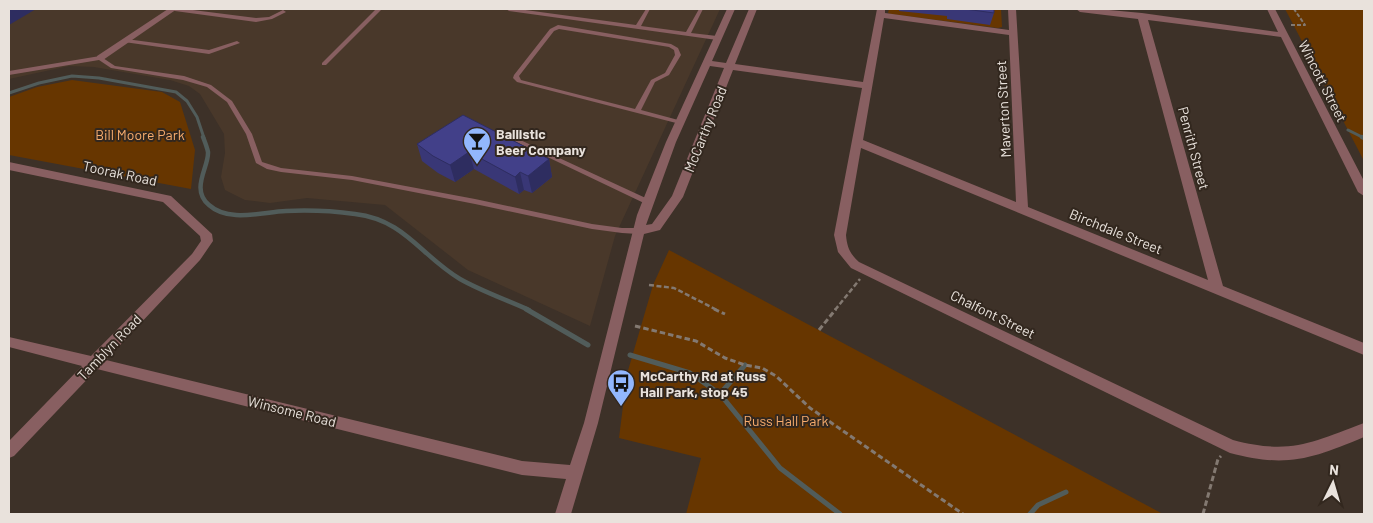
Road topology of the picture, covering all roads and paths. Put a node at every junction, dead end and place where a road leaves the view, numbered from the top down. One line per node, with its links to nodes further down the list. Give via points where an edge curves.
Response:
1 (174, 9): 12 (lane, via 256,20); 21 (street)
2 (376, 9): 25 (lane)
3 (509, 9): 16 (lane)
4 (648, 9): 16 (lane)
5 (701, 9): 18 (lane)
6 (731, 9): 20 (street, McCarthy Road)
7 (753, 9): 26 (street, McCarthy Road)
8 (1012, 9): 17 (street, Maverton Street)
9 (1080, 9): 14 (street)
10 (1271, 9): 15 (street, Wincott Street)
11 (1294, 9): 15 (path, via 1304,26)
12 (283, 12)
13 (881, 12): 17 (street); 28 (street, Chalfont Street)
14 (1142, 16): 19 (street); 41 (street, Penrith Street)
15 (1278, 24): 19 (street, Wincott Street)
16 (638, 27): 18 (lane)
17 (1014, 33): 36 (street, Maverton Street)
18 (688, 34): 20 (lane)
19 (1284, 34): 34 (street, Wincott Street)
20 (717, 38): 24 (street, McCarthy Road)
21 (126, 41): 22 (lane, via 209,52); 23 (street)
22 (237, 43)
23 (100, 58): 27 (lane); 37 (lane, via 114,67 184,78 209,86 229,101 249,134 259,163 271,169 328,174 499,206 588,227)
24 (706, 63): 26 (street); 30 (street, McCarthy Road)
25 (324, 64)
26 (730, 66): 28 (street); 37 (street, McCarthy Road, via 677,197 661,223)
27 (9, 73)
28 (867, 86): 32 (street, Chalfont Street)
29 (637, 111): 29 (lane, via 520,81 516,76 552,30 558,27 671,46 678,55 667,74 653,81); 30 (lane)
30 (680, 122): 35 (street, McCarthy Road)
31 (516, 140): 35 (lane)
32 (856, 142): 36 (street, Birchdale Street); 39 (street, Chalfont Street, via 840,242 846,258)
33 (9, 166): 38 (street, Toorak Road, via 167,199 206,234)
34 (1364, 192)
35 (648, 202): 37 (street, McCarthy Road)
36 (1022, 208): 41 (street, Birchdale Street)
37 (638, 231): 53 (street, McCarthy Road)
38 (207, 241): 47 (street, Tamblyn Road, via 196,257)
39 (865, 272): 44 (path); 50 (street, Chalfont Street)
40 (649, 285): 42 (path, via 674,288)
41 (1217, 288): 46 (street, Birchdale Street)
42 (725, 314)
43 (636, 326): 52 (path, via 696,341 725,358 762,368 776,376 810,408)
44 (819, 330)
45 (9, 342): 47 (street, Winsome Road)
46 (1364, 349)
47 (93, 363): 51 (street, Tamblyn Road); 53 (street, Winsome Road, via 522,468)
48 (1364, 430): 50 (street, Chalfont Street, via 1297,454 1270,456)
49 (876, 446): 52 (path)
50 (1230, 446): 56 (path, via 1218,459)
51 (9, 451)
52 (872, 451): 55 (path)
53 (577, 473): 54 (street, McCarthy Road)
54 (563, 514)
55 (963, 514)
56 (1203, 514)

